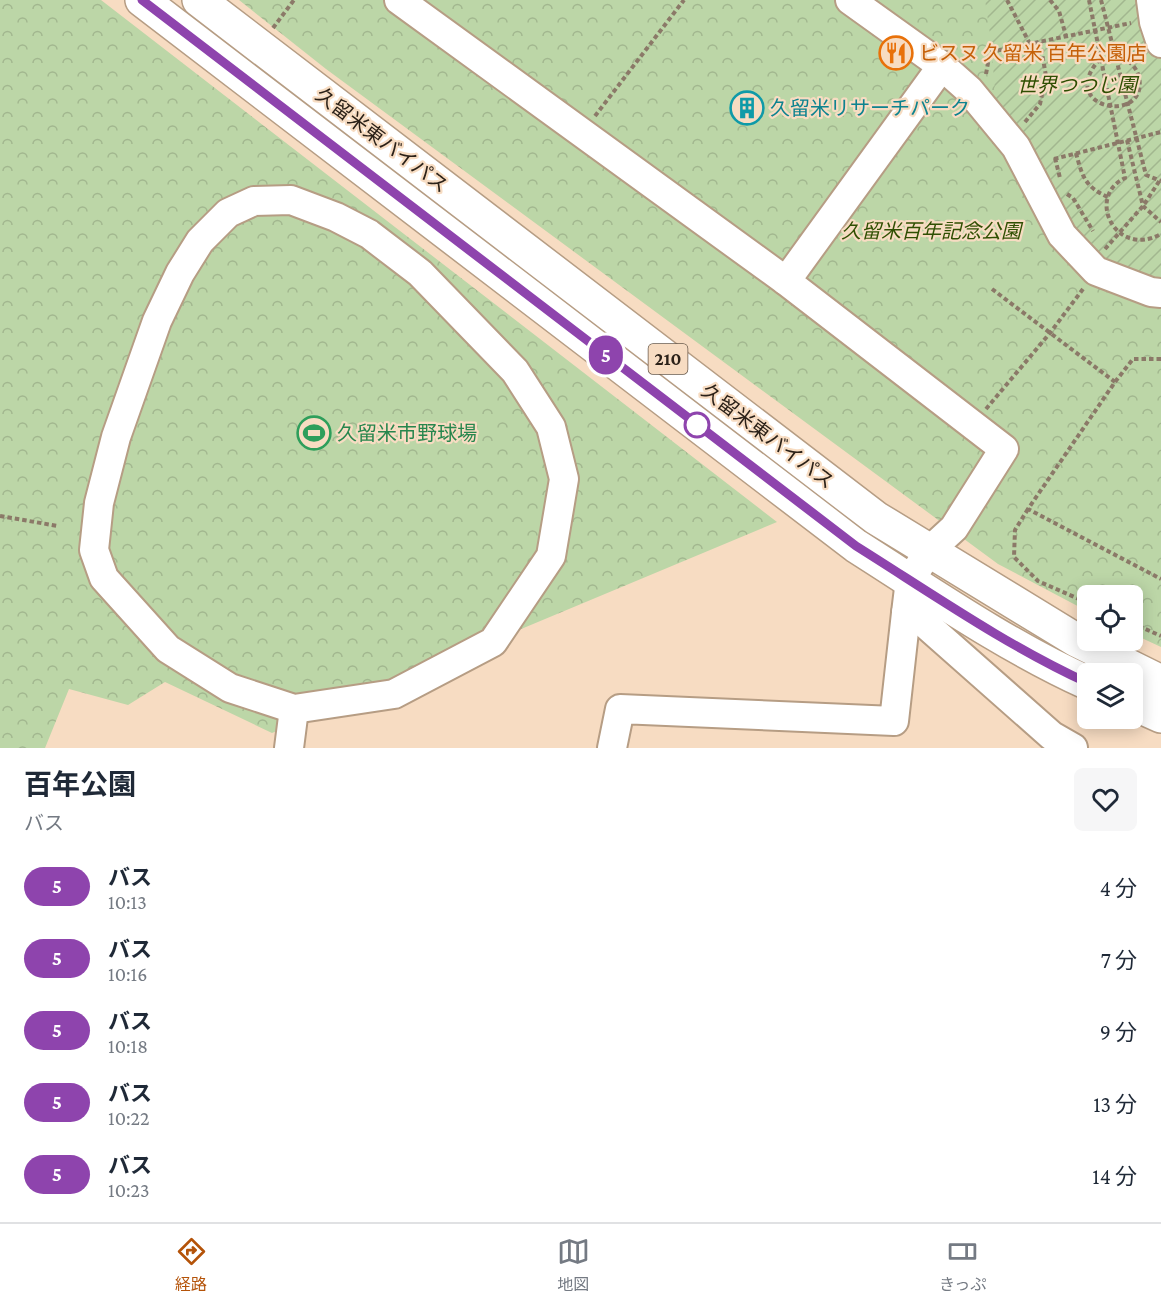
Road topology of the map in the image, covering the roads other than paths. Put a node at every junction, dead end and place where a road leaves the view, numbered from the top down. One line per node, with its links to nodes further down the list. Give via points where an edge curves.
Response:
1 (142, 0): 9 (highway, 久留米東バイパス / 210, via 856,546)
2 (199, 0): 8 (highway, 久留米東バイパス / 210, via 876,518)
3 (850, 0): 5 (street)
4 (409, 4): 6 (street)
5 (942, 66): 6 (street); 7 (street, via 969,90 1016,147 1062,235 1151,292)
6 (786, 281): 8 (street, via 1004,448 954,528)
7 (1161, 293)
8 (929, 551): 9 (street); 12 (highway, 久留米東バイパス / 210, via 1076,640)
9 (910, 580): 10 (street); 11 (highway, 久留米東バイパス / 210)
10 (906, 613): 16 (street, via 931,628); 18 (street, via 894,721 620,709)
11 (1077, 678)
12 (1161, 682)
13 (1143, 708): 15 (highway)
14 (294, 709): 14 (street, via 394,694 493,642 550,556 564,479 551,427 515,370 420,273 369,234 336,217 291,200 254,201 228,213 200,242 157,321 113,448 99,503 94,550 104,578 168,649 230,688); 17 (street)
15 (1161, 716)
16 (1061, 744)
17 (289, 748)
18 (612, 748)

